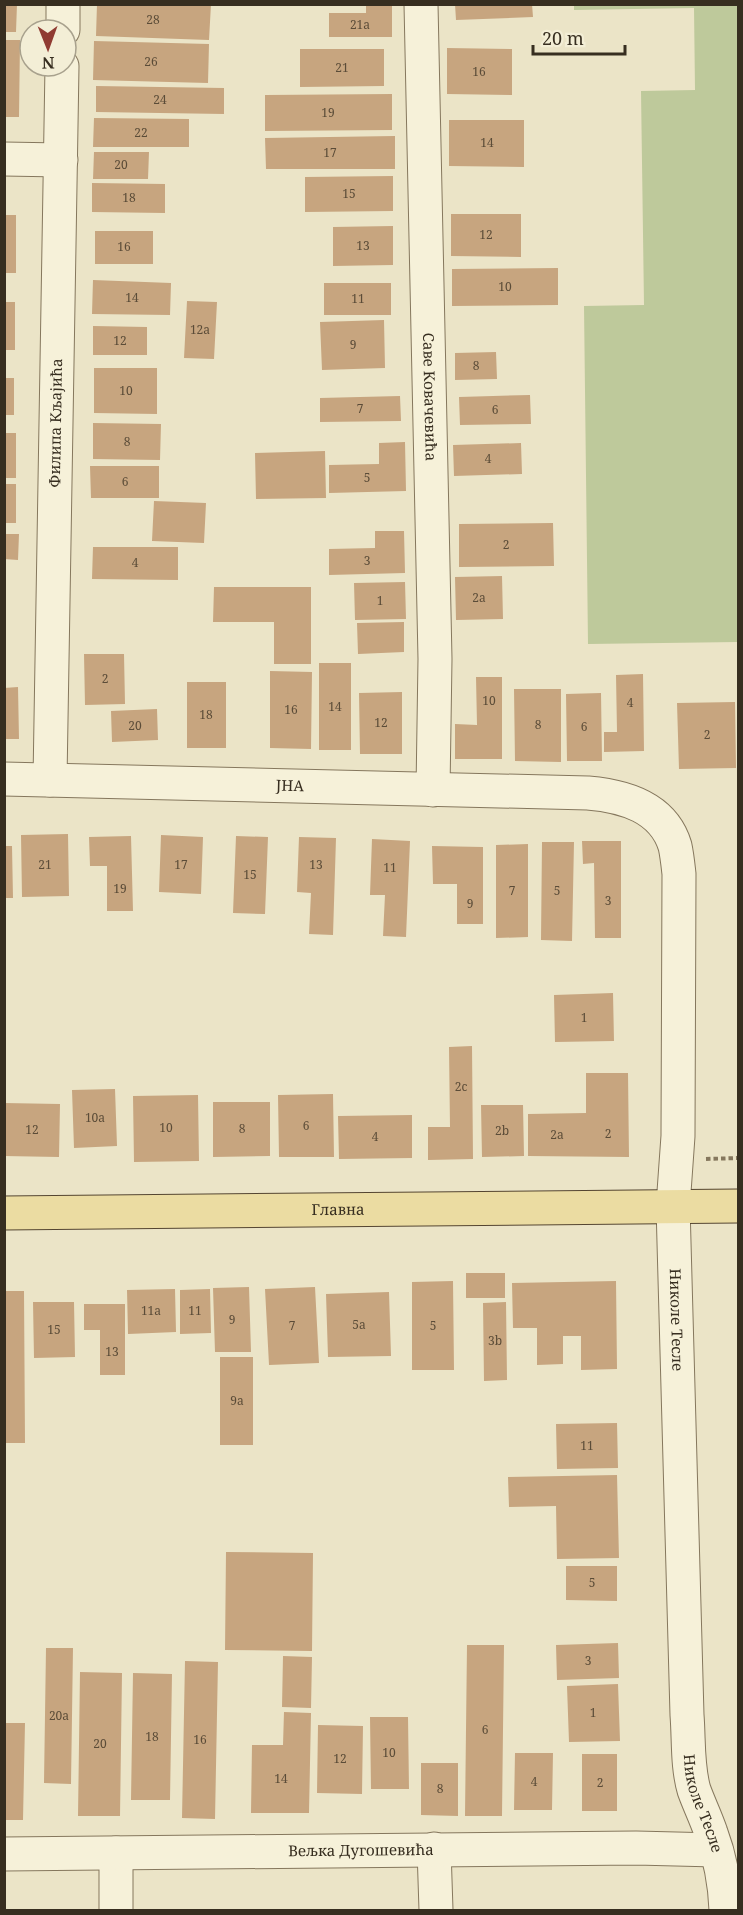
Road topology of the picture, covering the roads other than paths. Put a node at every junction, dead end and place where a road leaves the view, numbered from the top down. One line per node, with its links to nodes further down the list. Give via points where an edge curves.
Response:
1 (421, 4): 7 (street, Саве Ковачевића, via 435,659)
2 (62, 78): 4 (street, Филипа Кљајића)
3 (4, 159): 4 (street)
4 (61, 160): 6 (street, Филипа Кљајића)
5 (4, 779): 6 (street, ЈНА)
6 (50, 780): 7 (street, ЈНА)
7 (434, 790): 8 (street, ЈНА)
8 (575, 794): 9 (street, Николе Тесле, via 607,795 635,802 660,821 675,845 679,874 679,964 678,1136)
9 (673, 1206): 10 (main road, Главна); 11 (main road, Главна); 13 (street, Николе Тесле, via 687,1715 694,1790)
10 (738, 1206)
11 (4, 1213)
12 (434, 1849): 13 (street, Вељка Дугошевића); 14 (street, Вељка Дугошевића); 17 (street)
13 (716, 1850): 18 (street, Николе Тесле)
14 (116, 1852): 15 (street, Вељка Дугошевића); 16 (street)
15 (4, 1854)
16 (116, 1911)
17 (436, 1911)
18 (726, 1911)

